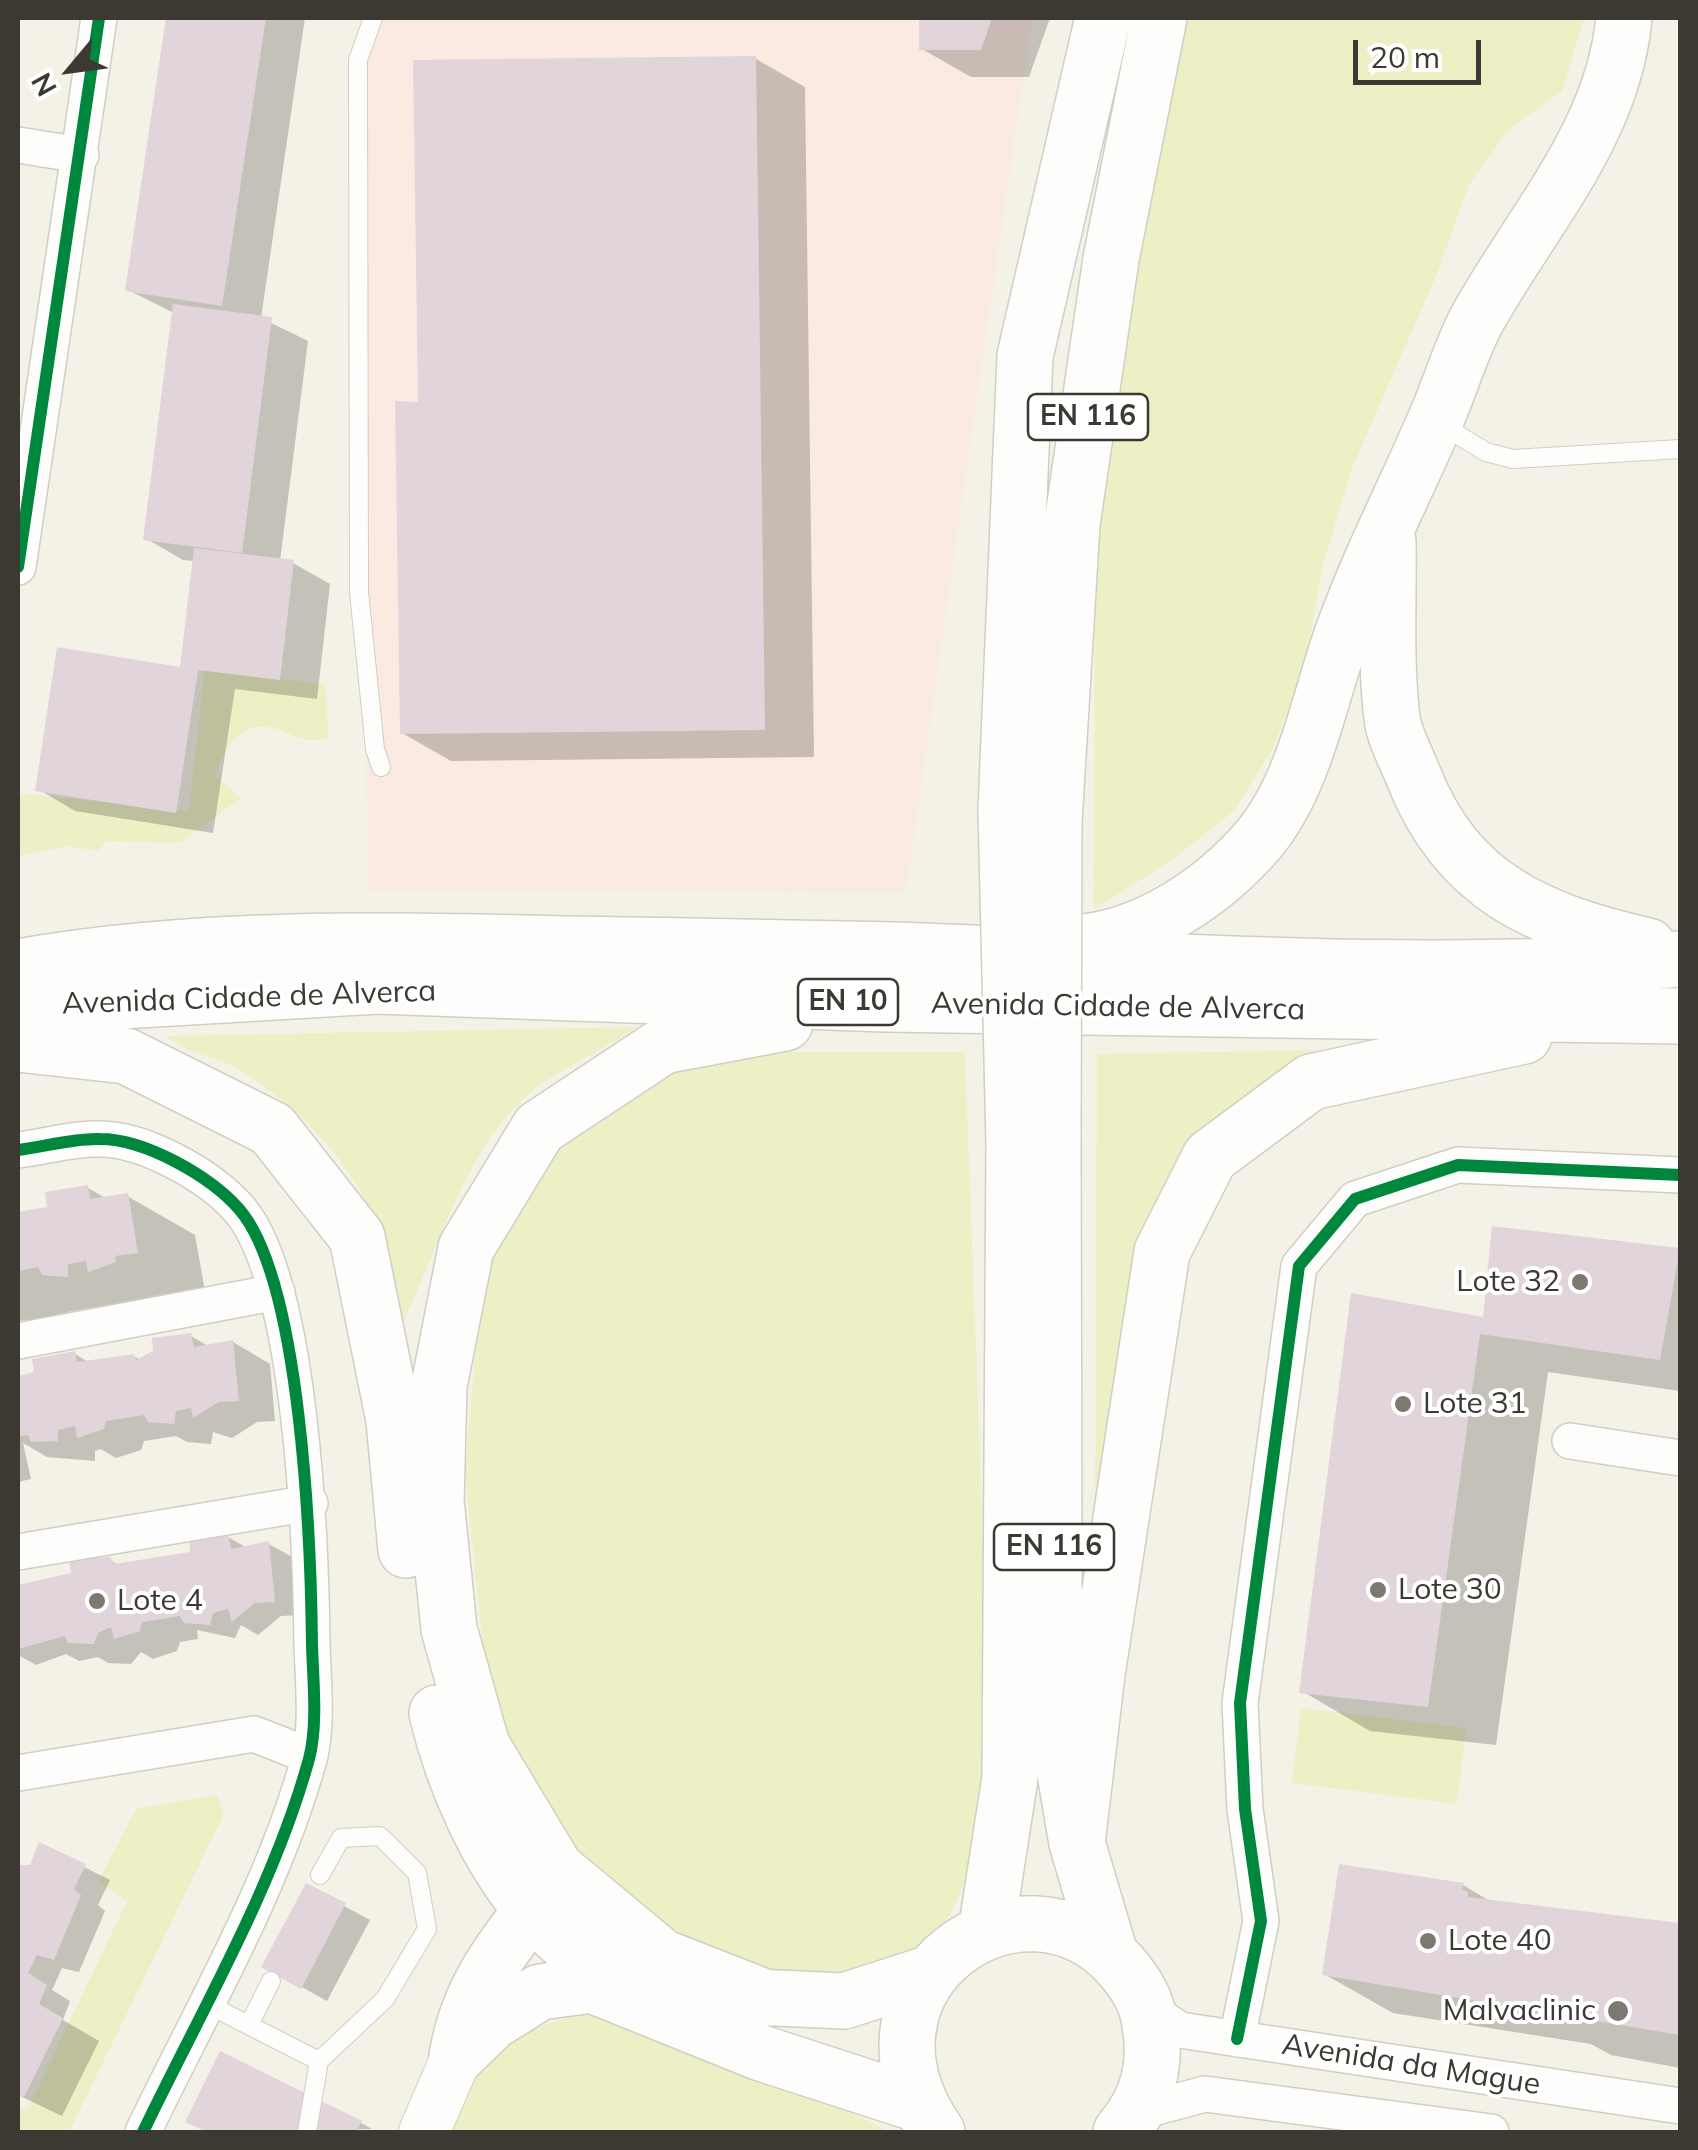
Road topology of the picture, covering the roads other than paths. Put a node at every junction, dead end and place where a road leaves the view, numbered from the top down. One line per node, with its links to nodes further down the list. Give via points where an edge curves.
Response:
1 (99, 18): 7 (street)
2 (373, 18): 12 (lane, via 358,60 359,592)
3 (1104, 18): 13 (main road, EN 116, via 1025,356)
4 (1159, 18): 13 (main road, EN 116, via 1111,259)
5 (1624, 18): 8 (main road, via 1605,106 1475,324)
6 (18, 145): 7 (street)
7 (81, 154): 11 (street)
8 (1435, 422): 9 (lane, via 1486,452 1513,459); 10 (main road)
9 (1680, 449)
10 (1388, 518): 14 (main road, via 1296,772 1263,834 1216,885 1148,923 1087,942); 15 (main road, via 1392,721 1420,794 1460,856 1504,894 1570,928)
11 (18, 566)
12 (380, 767)
13 (1030, 816): 22 (main road, EN 116, bridge)
14 (896, 950): 15 (main road, Avenida Cidade de Alverca / EN 10, via 1192,964 1565,968); 16 (main road, Avenida Cidade de Alverca / EN 10, via 386,940 83,955)
15 (1680, 956)
16 (18, 966)
17 (886, 1004): 18 (main road, Avenida Cidade de Alverca / EN 10, via 378,986 53,1005); 19 (main road, Avenida Cidade de Alverca / EN 10); 40 (main road, via 662,1046 539,1128 466,1248 439,1386 436,1502 449,1630 482,1746 556,1869 662,1958)
18 (18, 1014)
19 (1618, 1015): 20 (main road, Avenida Cidade de Alverca / EN 10); 33 (main road, via 1311,1082 1210,1157 1162,1252)
20 (1680, 1016)
21 (18, 1044): 35 (main road, via 126,1056 272,1129 356,1236 394,1420 417,1632 442,1736 464,1795)
22 (1034, 1137): 33 (main road, EN 116, via 1063,1761); 36 (main road, EN 116, via 1010,1778)
23 (18, 1150): 25 (street, via 102,1138 176,1159 240,1210)
24 (1680, 1175): 45 (street, via 1458,1165 1355,1199 1299,1266 1240,1703 1245,1809 1261,1921)
25 (276, 1292): 26 (street); 29 (street)
26 (18, 1341)
27 (1570, 1441): 28 (street)
28 (1680, 1458)
29 (310, 1502): 30 (street); 31 (street)
30 (18, 1552)
31 (310, 1756): 32 (street, via 254,1734); 41 (street, via 262,1885)
32 (18, 1773)
33 (1078, 1842): 37 (main road, EN 116)
34 (320, 1876): 47 (lane, via 342,1838 380,1836 417,1873 426,1928 385,1999)
35 (532, 1910): 40 (main road, via 570,1916 654,1976 708,1994); 42 (main road, via 596,1968); 46 (main road, via 494,1958 464,2015)
36 (986, 1932): 37 (main road, via 1051,1926); 38 (main road)
37 (1110, 1954): 43 (main road)
38 (931, 1973): 40 (main road, via 844,2001); 49 (main road, via 906,2037 907,2072)
39 (271, 1981): 44 (lane)
40 (767, 1998)
41 (205, 2003): 44 (lane); 51 (street)
42 (654, 2006): 46 (main road, via 592,1985 540,1992 492,2022); 49 (main road)
43 (1147, 2008): 45 (street, Avenida da Mague, via 1180,2030); 50 (main road, via 1151,2079)
44 (250, 2026): 47 (lane)
45 (1237, 2039): 48 (street, Avenida da Mague)
46 (457, 2056): 53 (main road)
47 (318, 2061): 52 (lane)
48 (1680, 2106)
49 (928, 2118)
50 (1129, 2122): 54 (street, Avenida da Mague, via 1205,2094)
51 (143, 2132)
52 (307, 2132)
53 (424, 2132)
54 (1492, 2132)

